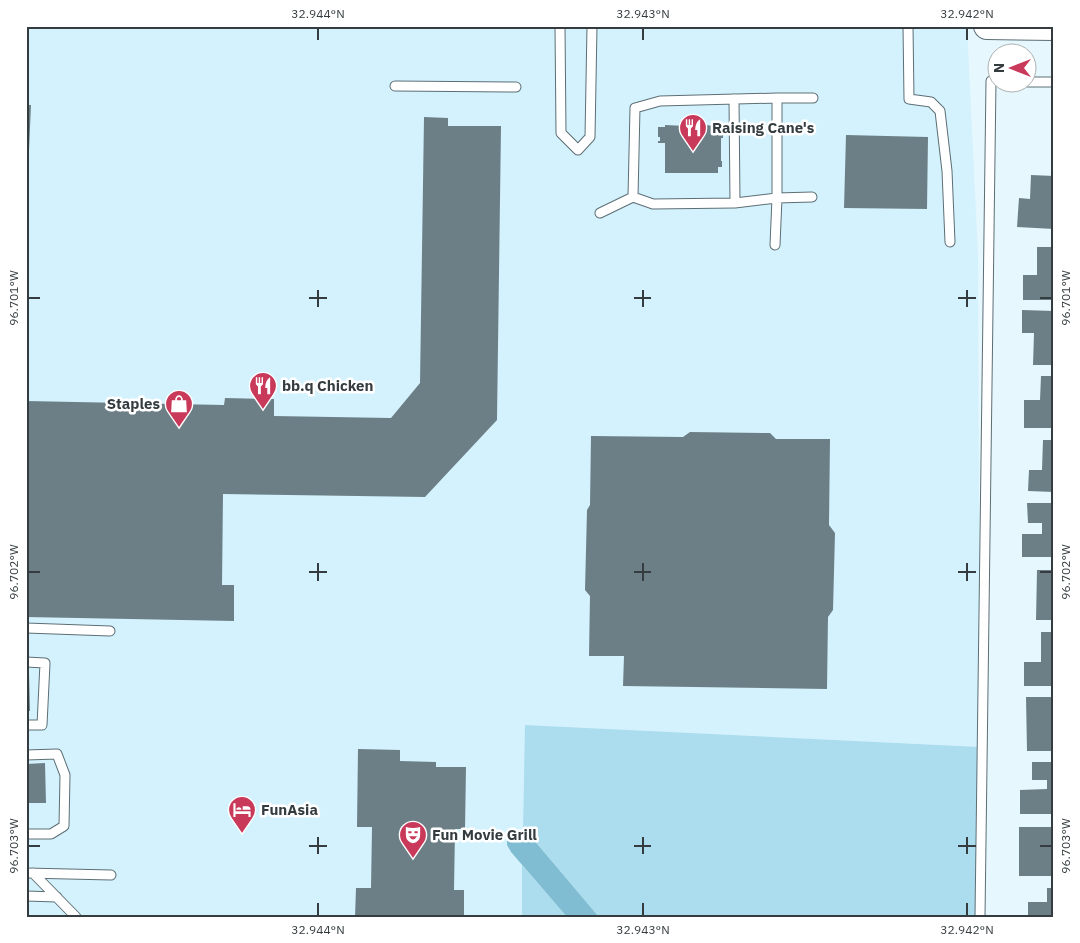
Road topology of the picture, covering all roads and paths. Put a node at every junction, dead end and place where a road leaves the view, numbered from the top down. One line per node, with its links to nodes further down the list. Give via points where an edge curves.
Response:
1 (560, 26): 2 (lane, via 561,133 578,150 590,137)
2 (592, 26)
3 (908, 26): 19 (lane, via 909,98 931,102 940,111)
4 (988, 26): 5 (main road)
5 (1054, 27)
6 (1038, 82): 7 (lane)
7 (1054, 82)
8 (395, 86): 9 (lane)
9 (516, 87)
10 (991, 92): 32 (lane)
11 (777, 98): 12 (lane); 13 (lane); 16 (lane)
12 (813, 98)
13 (734, 99): 14 (lane, via 660,101 635,108); 17 (lane)
14 (633, 197): 17 (lane, via 653,204); 18 (lane)
15 (812, 197): 16 (lane)
16 (777, 198): 17 (lane); 20 (lane)
17 (735, 203)
18 (600, 214)
19 (950, 242)
20 (775, 245)
21 (26, 628): 22 (lane)
22 (110, 631)
23 (26, 662): 24 (lane, via 45,663 42,725)
24 (26, 725)
25 (26, 755): 26 (lane, via 57,754 65,775 64,826 52,834)
26 (26, 834)
27 (30, 873): 28 (lane); 30 (lane)
28 (111, 874)
29 (26, 896): 30 (lane)
30 (57, 897): 31 (lane)
31 (76, 917)
32 (980, 917)

